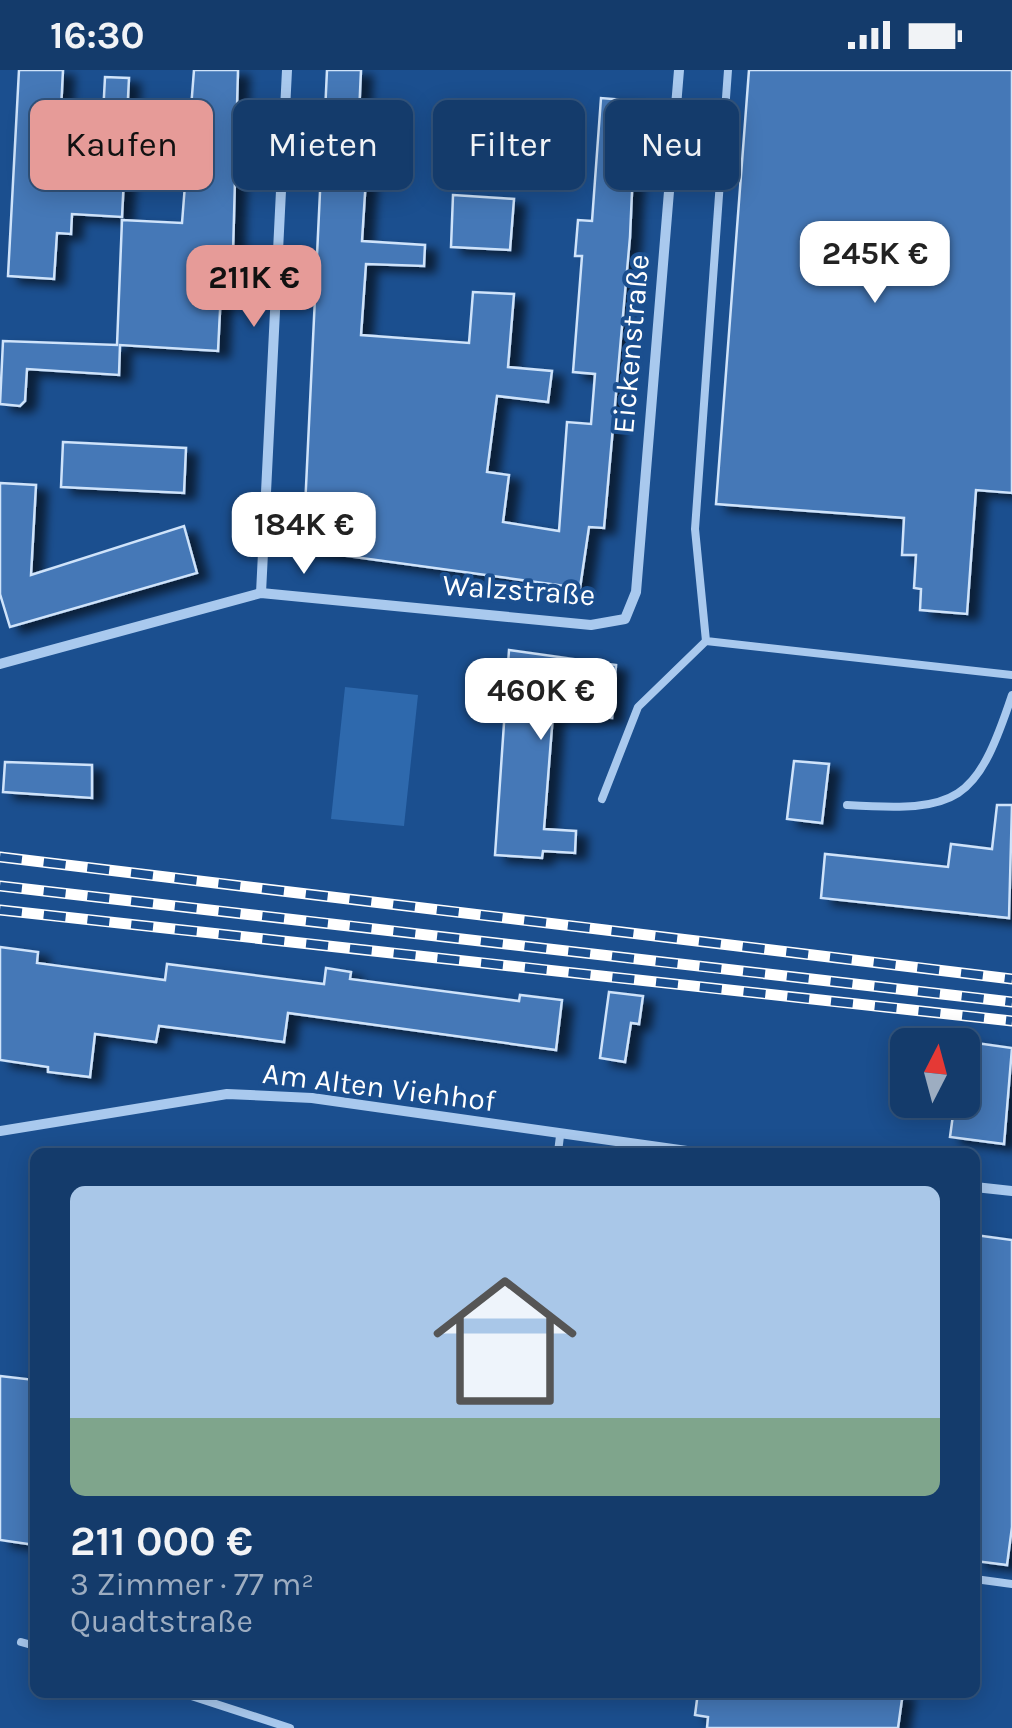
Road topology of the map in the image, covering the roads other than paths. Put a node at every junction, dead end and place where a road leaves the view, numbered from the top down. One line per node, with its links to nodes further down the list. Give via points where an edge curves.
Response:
1 (287, 70): 4 (street)
2 (679, 70): 5 (street, Eickenstraße, via 636,592)
3 (728, 70): 6 (lane, via 694,528)
4 (260, 593): 5 (street, Walzstraße, via 592,625); 7 (street, Walzstraße)
5 (625, 619)
6 (706, 641): 8 (lane); 10 (lane, via 638,707)
7 (0, 664)
8 (1012, 675)
9 (1012, 695): 11 (lane, via 969,788 924,808)
10 (602, 799)
11 (848, 804)
12 (0, 1130): 13 (street, Am Alten Viehhof, via 227,1094 312,1098)
13 (560, 1136): 14 (lane); 15 (street, Am Alten Viehhof)
14 (558, 1148)
15 (660, 1148)
16 (980, 1188): 17 (street)
17 (1012, 1191)
18 (980, 1581): 19 (lane)
19 (1012, 1584)
20 (20, 1642): 21 (lane)
21 (30, 1645)
22 (198, 1698): 23 (lane)
23 (290, 1728)

